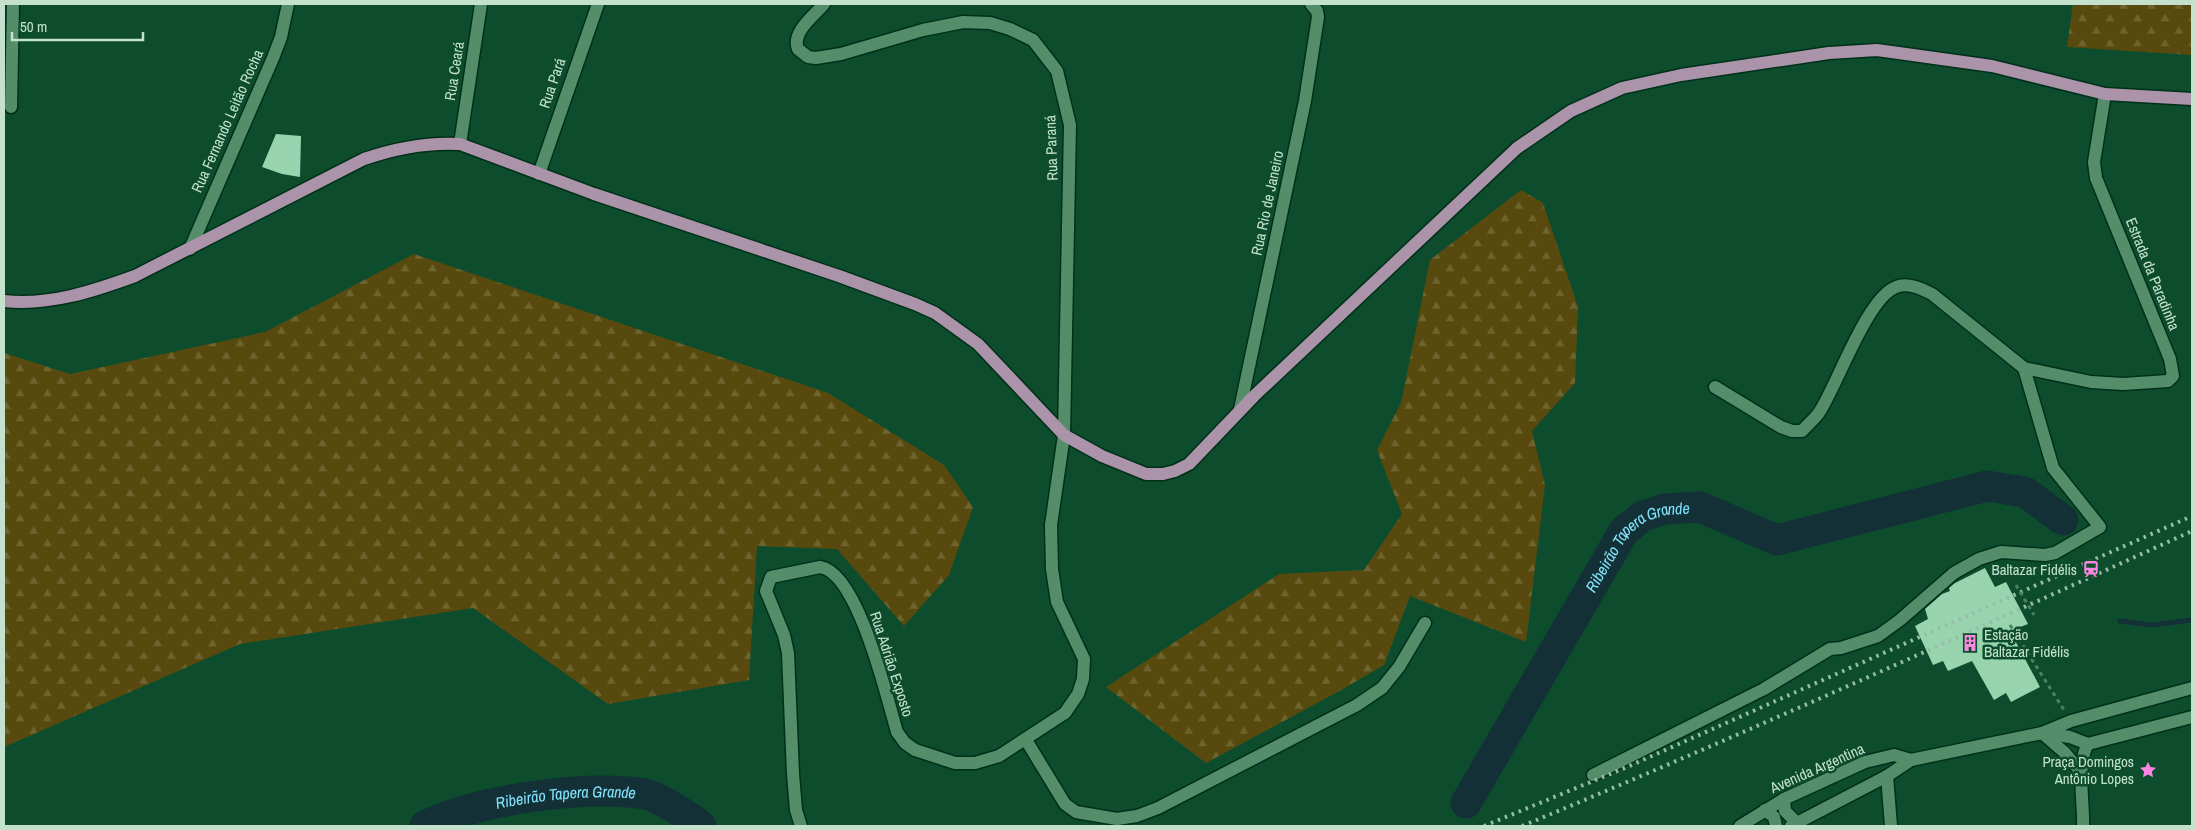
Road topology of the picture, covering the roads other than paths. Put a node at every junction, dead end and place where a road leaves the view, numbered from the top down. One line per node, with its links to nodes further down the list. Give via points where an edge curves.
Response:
1 (13, 4): 9 (street)
2 (288, 4): 12 (street, Rua Fernando Leitão Rocha, via 273,58)
3 (482, 4): 10 (street, Rua Ceará)
4 (598, 4): 11 (street, Rua Pará)
5 (1311, 4): 16 (street, Rua Rio de Janeiro, via 1318,17 1305,101)
6 (820, 8): 17 (street, Rua Paraná, via 796,40 798,49 808,57 841,54 963,22 981,23 1010,29 1033,40 1057,71 1070,125)
7 (2105, 94): 8 (main road); 14 (street, Estrada da Paradinha, via 2094,162 2096,178 2170,359 2173,376 2168,381 2122,384 2091,382); 16 (main road, via 1992,66 1877,50 1829,53 1622,88 1571,111 1517,148)
8 (2192, 99)
9 (11, 107)
10 (460, 144): 11 (main road); 12 (main road, via 440,142 403,147 364,159)
11 (539, 174): 17 (main road, via 839,276 935,313 978,344)
12 (190, 248): 13 (main road, via 135,276 87,293 35,301)
13 (4, 301)
14 (2024, 368): 15 (street, via 1932,294 1917,286 1897,286 1885,294 1868,316 1819,414 1802,431 1782,428); 26 (street, via 2054,468 2100,527 2055,553 2001,552 1979,559 1954,572 1878,636 1830,649 1764,689)
15 (1716, 387)
16 (1240, 409): 17 (main road, via 1189,464 1163,474 1146,474 1102,456)
17 (1064, 435): 22 (street, Rua Adrião Exposto, via 1051,525 1052,569 1057,602 1084,659 1083,679 1078,694 1065,713)
18 (1425, 623): 22 (street, via 1399,667 1382,688 1357,705 1137,816 1117,819 1070,809)
19 (2192, 688): 21 (street, via 2071,721)
20 (2192, 717): 23 (street)
21 (2042, 733): 23 (street, via 2070,737); 24 (street, Avenida Argentina); 25 (street)
22 (1026, 740): 31 (street, Rua Adrião Exposto, via 999,756 975,763 955,763 915,750 898,732 865,626 853,598 837,576 832,570 820,567 775,575 768,581 766,591 788,653 793,774 796,810)
23 (2088, 744): 25 (street)
24 (1911, 760): 27 (street, Avenida Argentina); 28 (street, Avenida Argentina, via 1894,755 1865,762)
25 (2081, 772): 35 (street)
26 (1593, 775)
27 (1887, 776): 30 (street, Avenida Argentina); 34 (street)
28 (1784, 799): 29 (street, Avenida Argentina); 30 (street, via 1785,811)
29 (1765, 810): 32 (street, Avenida Argentina); 33 (street, via 1774,817)
30 (1794, 825)
31 (801, 826)
32 (1740, 826)
33 (1776, 826)
34 (1891, 826)
35 (2084, 826)

